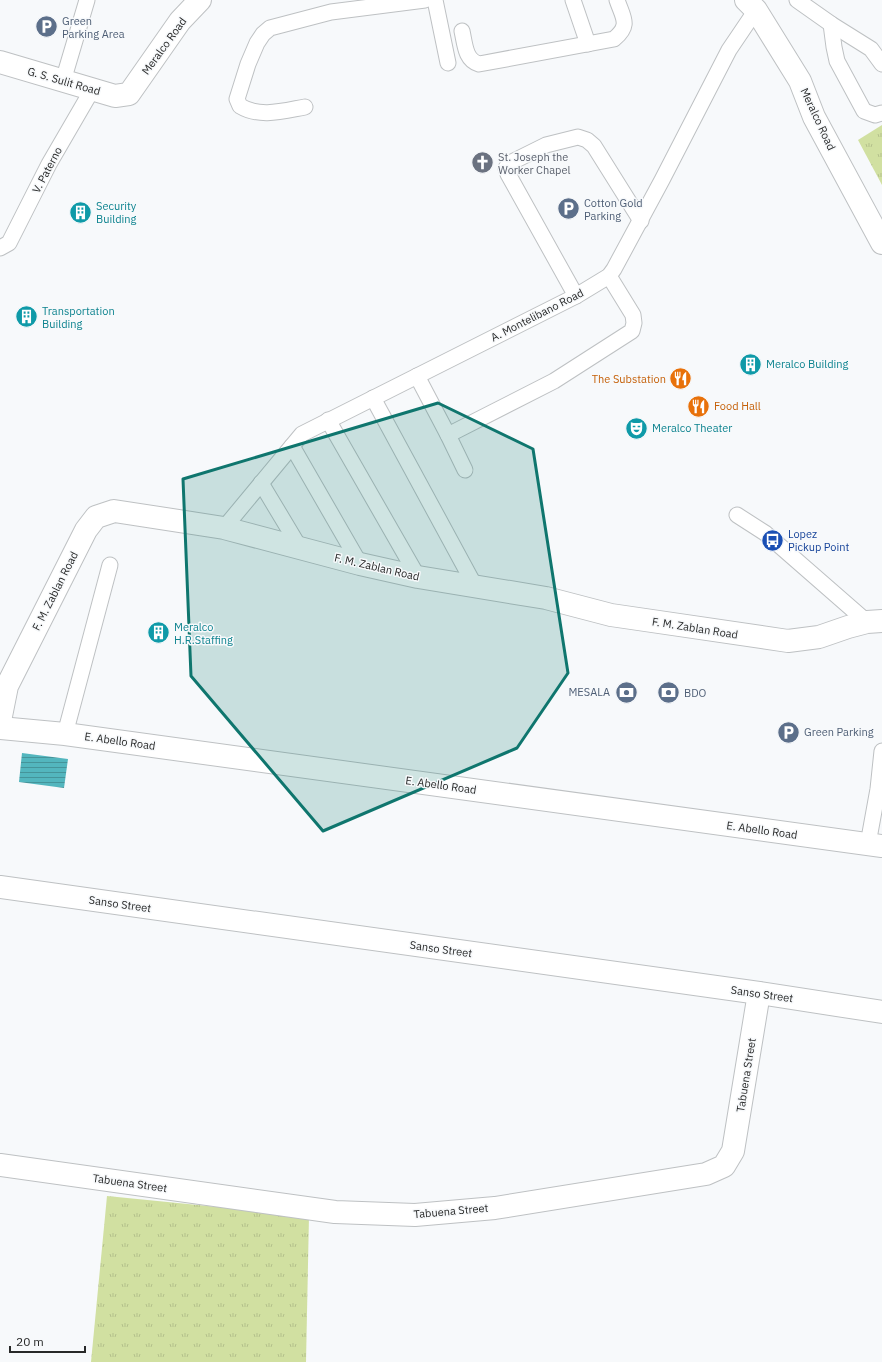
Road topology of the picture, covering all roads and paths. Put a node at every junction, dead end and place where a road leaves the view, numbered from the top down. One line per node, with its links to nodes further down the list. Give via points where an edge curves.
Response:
1 (87, 0): 15 (lane)
2 (200, 0): 17 (street, Meralco Road, via 180,21)
3 (425, 0): 18 (lane, via 331,12 270,28 263,34 248,64 237,99 240,106 261,113)
4 (435, 0): 13 (lane)
5 (573, 0): 11 (lane)
6 (617, 0): 11 (lane, via 625,23 621,33 614,39)
7 (797, 0): 9 (lane)
8 (751, 5): 20 (lane, A. Montelibano Road); 21 (street, Meralco Road, via 800,81 814,117)
9 (831, 24): 14 (lane, via 871,49); 19 (lane, via 836,62 864,111)
10 (462, 31): 11 (lane, via 469,58 479,64)
11 (588, 44)
12 (0, 62): 15 (street, G. S. Sulit Road)
13 (448, 63)
14 (882, 64)
15 (63, 81): 16 (street, G. S. Sulit Road)
16 (92, 90): 17 (street, G. S. Sulit Road, via 115,96); 22 (lane, V. Paterno, via 49,164 8,243)
17 (129, 94)
18 (305, 107)
19 (882, 114)
20 (641, 221): 23 (lane, A. Montelibano Road); 24 (lane, via 594,146 586,140 578,137 546,146 510,163 506,168 508,174)
21 (882, 242)
22 (0, 248)
23 (609, 276): 24 (lane, A. Montelibano Road); 28 (lane, via 633,315 632,331 554,381)
24 (576, 296): 25 (lane, A. Montelibano Road)
25 (417, 376): 26 (lane, A. Montelibano Road); 28 (lane)
26 (373, 398): 27 (lane, A. Montelibano Road); 38 (lane)
27 (328, 420): 29 (lane, A. Montelibano Road, via 302,434); 37 (lane)
28 (448, 435): 30 (lane)
29 (292, 446): 31 (lane, A. Montelibano Road); 35 (lane)
30 (465, 470)
31 (261, 483): 33 (lane, A. Montelibano Road); 34 (lane)
32 (737, 514): 39 (lane)
33 (224, 528): 34 (street, F. M. Zablan Road); 40 (street, F. M. Zablan Road, via 114,512 96,517 86,530 7,686)
34 (300, 548): 35 (street, F. M. Zablan Road)
35 (360, 564): 37 (street, F. M. Zablan Road)
36 (110, 565): 42 (lane)
37 (418, 577): 38 (street, F. M. Zablan Road)
38 (475, 586): 39 (street, F. M. Zablan Road, via 546,598 611,615 788,641 819,637 848,627)
39 (875, 622)
40 (0, 721)
41 (0, 728): 42 (street, E. Abello Road)
42 (65, 734): 44 (street, E. Abello Road)
43 (882, 751): 44 (lane)
44 (875, 845)
45 (0, 887): 46 (street, Sanso Street)
46 (759, 993): 47 (street, Sanso Street); 48 (street, Tabuena Street, via 733,1151 724,1166 706,1174 495,1208 415,1216 335,1212)
47 (882, 1012)
48 (0, 1165)

